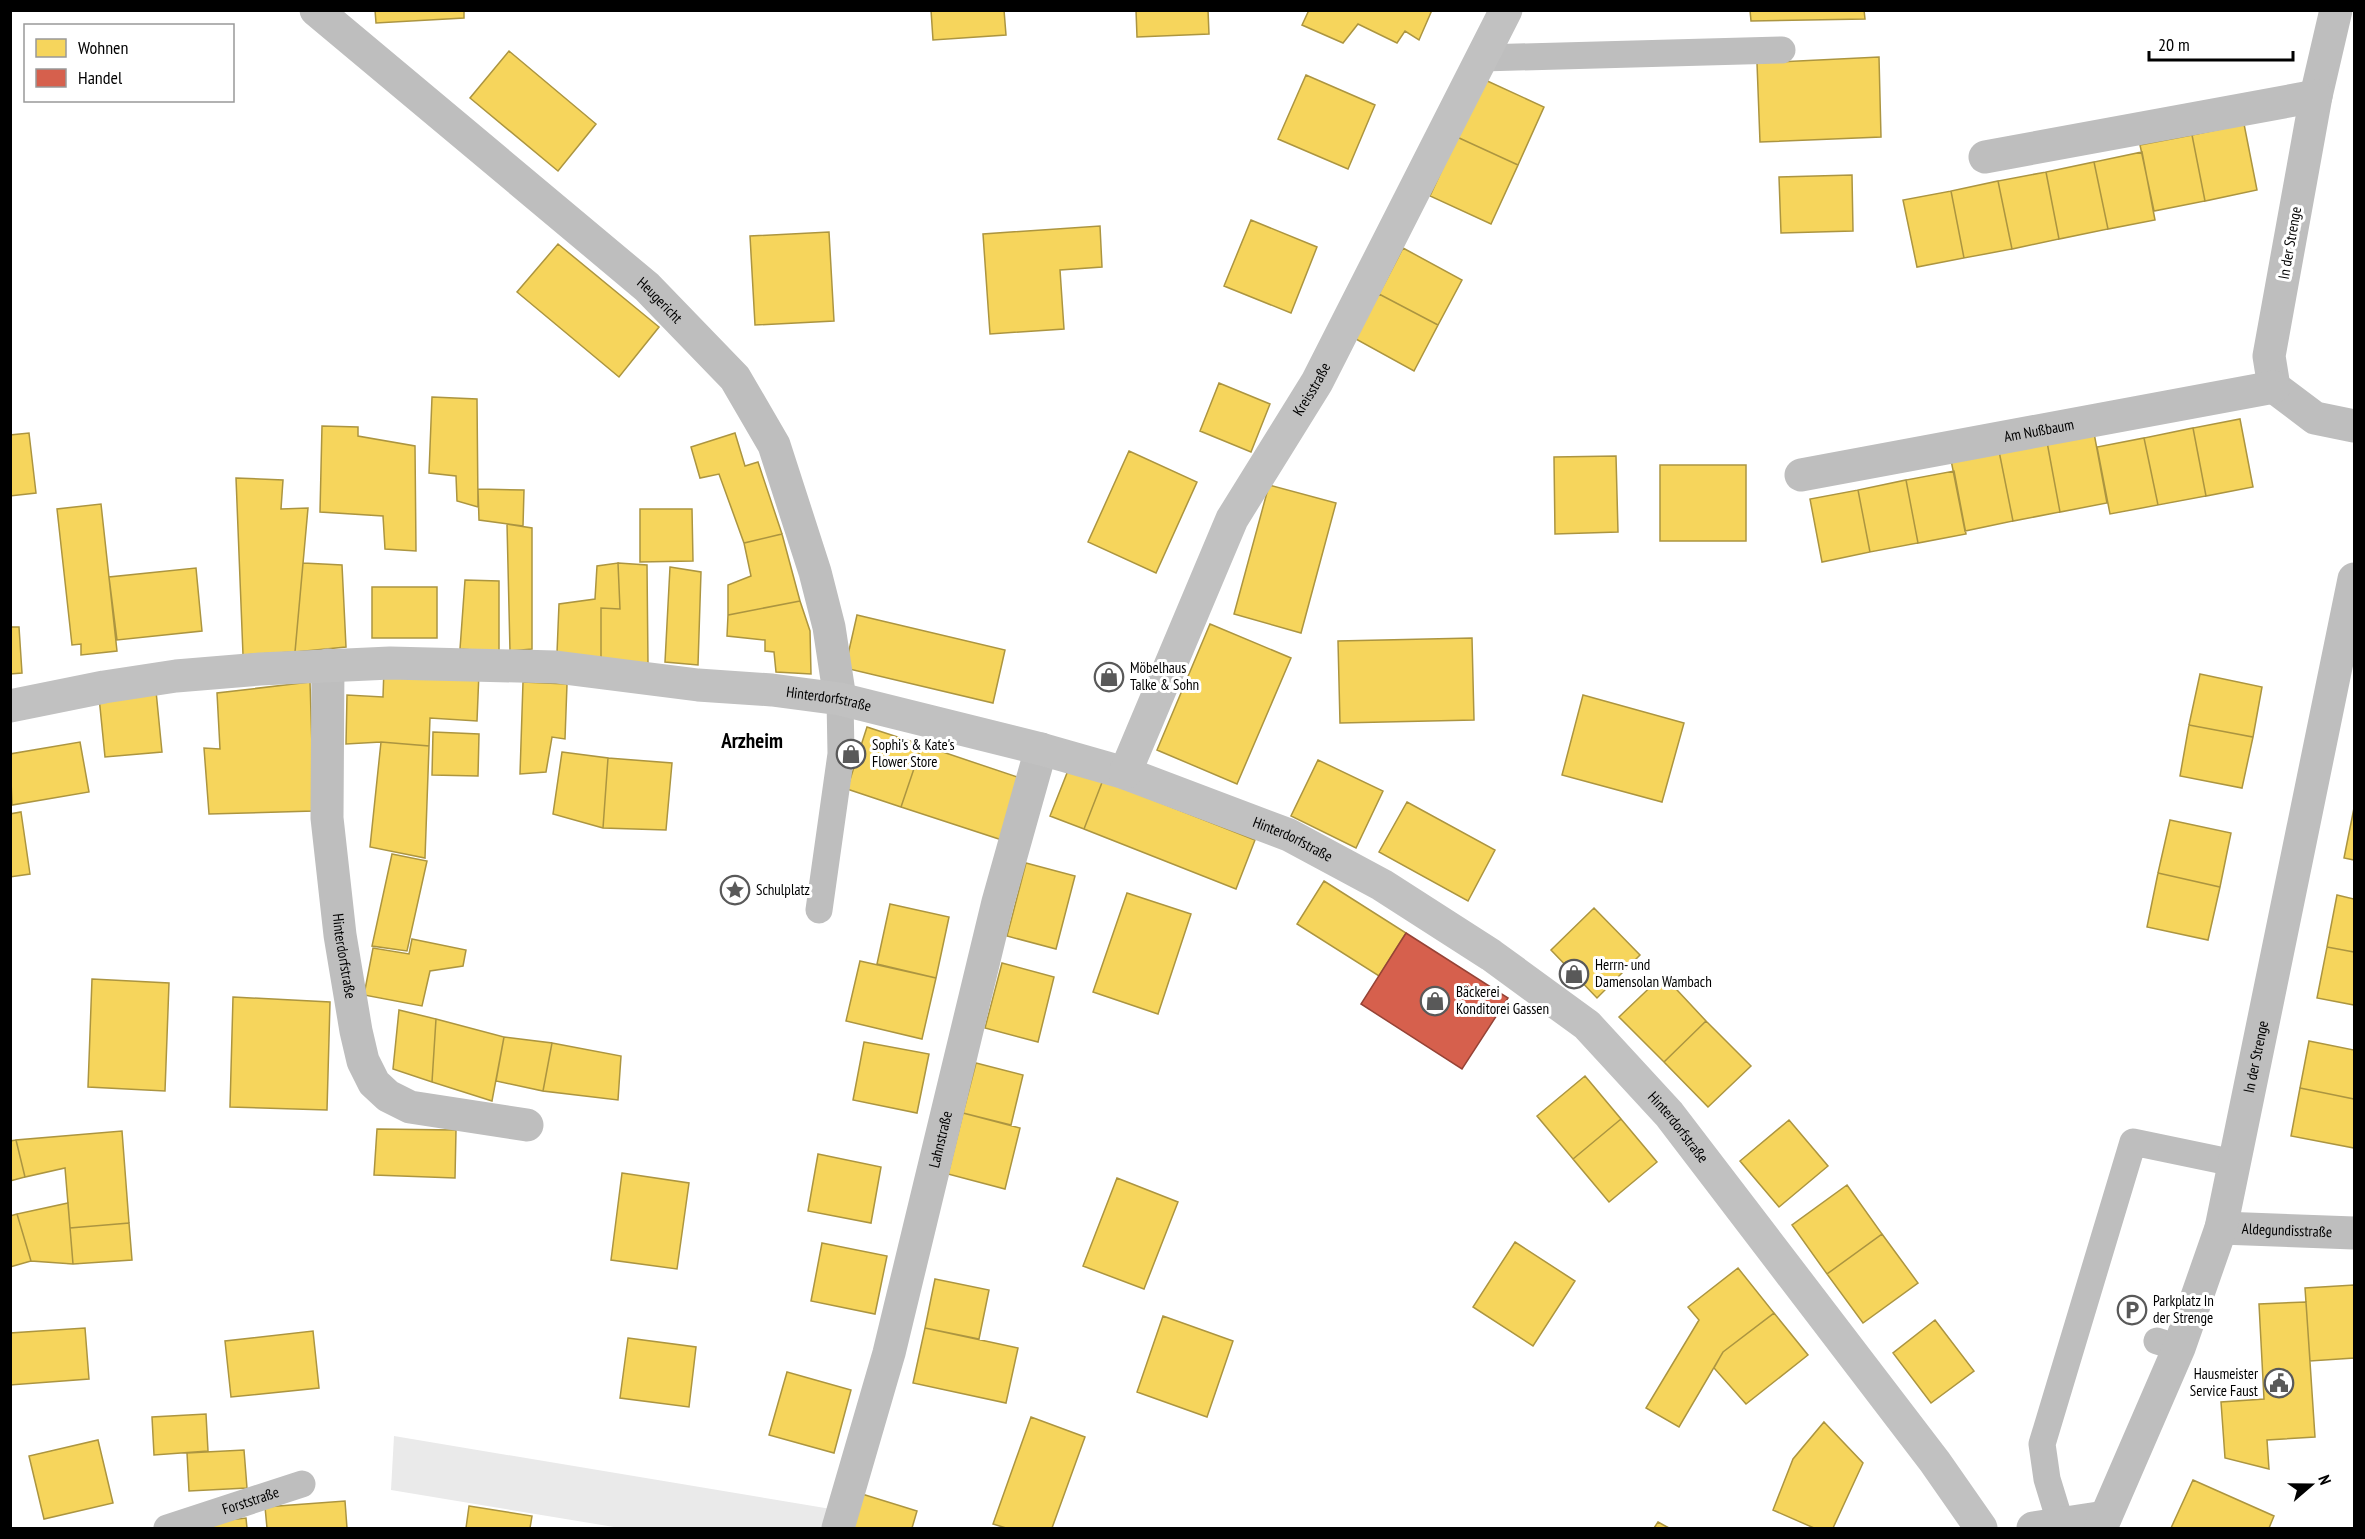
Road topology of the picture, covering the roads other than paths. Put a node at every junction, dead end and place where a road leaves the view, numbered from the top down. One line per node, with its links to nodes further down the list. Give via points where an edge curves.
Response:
1 (316, 10): 13 (street, Heugericht, via 647,287 735,378 774,445 830,627)
2 (1506, 10): 5 (street, Kreisstraße)
3 (2336, 10): 6 (street, In der Strenge)
4 (1782, 50): 5 (lane)
5 (1482, 58): 16 (street, Kreisstraße, via 1317,382 1232,519)
6 (2316, 96): 7 (street); 8 (street, In der Strenge, via 2269,356)
7 (1985, 157)
8 (2274, 387): 9 (street, via 2315,418); 10 (street, Am Nußbaum)
9 (2355, 426)
10 (1801, 475)
11 (2355, 579): 19 (street, In der Strenge)
12 (328, 665): 13 (street, Hinterdorfstraße, via 556,667); 14 (street, Hinterdorfstraße, via 176,676); 18 (street, Hinterdorfstraße, via 327,818 340,935 363,1061 374,1083 388,1096 410,1107)
13 (840, 699): 15 (street, Hinterdorfstraße); 17 (lane, via 841,754)
14 (10, 706)
15 (1041, 749): 16 (street, Hinterdorfstraße); 26 (street, Lahnstraße, via 998,902 889,1353)
16 (1125, 773): 27 (street, Hinterdorfstraße, via 1289,835 1371,880 1491,955 1587,1025 1669,1114)
17 (819, 910)
18 (527, 1125)
19 (2234, 1163): 20 (street, In der Strenge); 24 (lane, via 2133,1142 2042,1444)
20 (2221, 1228): 21 (street, Aldegundisstraße); 23 (street, In der Strenge, via 2168,1344)
21 (2355, 1233)
22 (302, 1484): 25 (lane, Forststraße)
23 (2103, 1523): 24 (street, In der Strenge)
24 (2052, 1527)
25 (167, 1528)
26 (838, 1528)
27 (1981, 1528)

